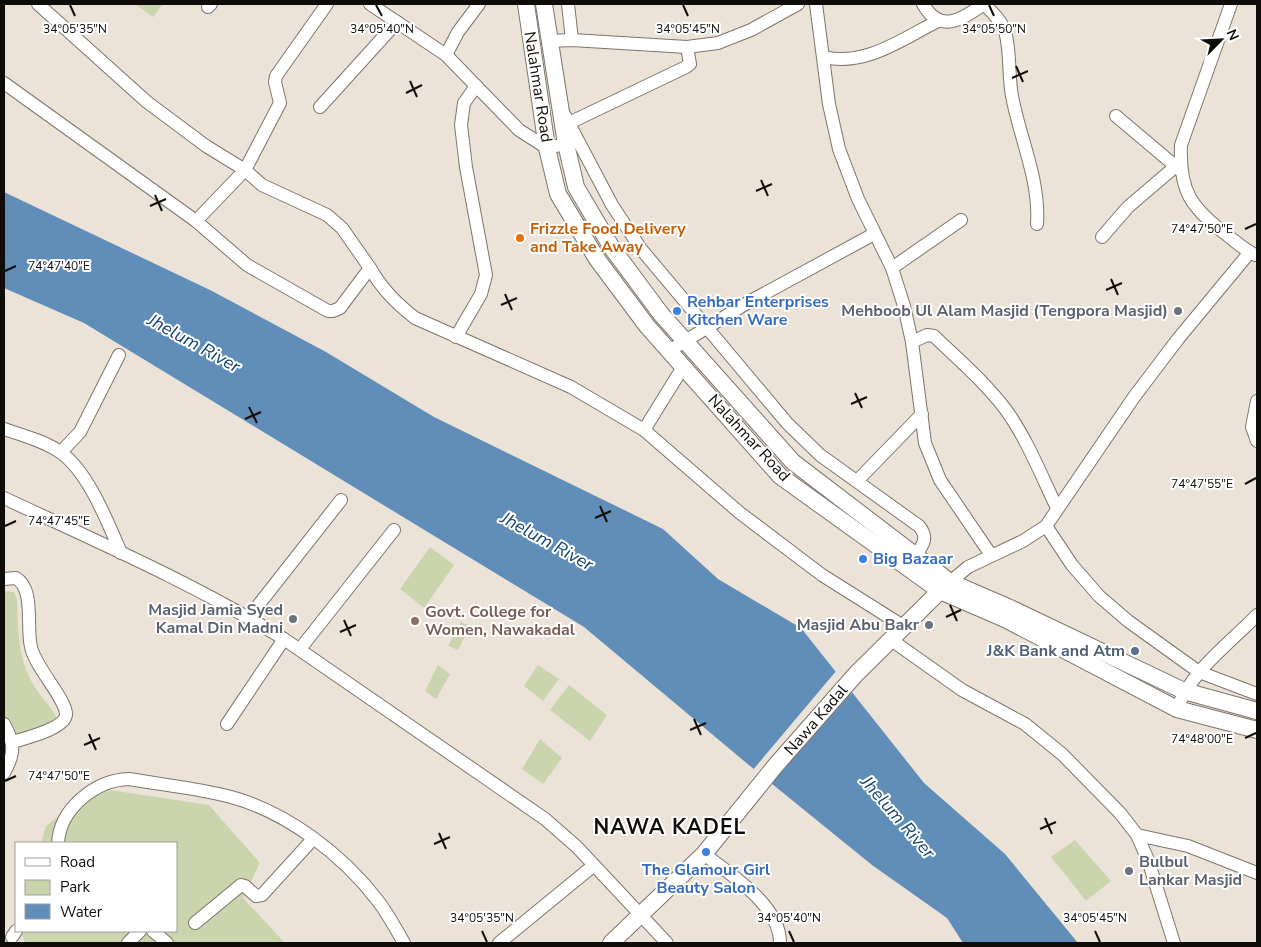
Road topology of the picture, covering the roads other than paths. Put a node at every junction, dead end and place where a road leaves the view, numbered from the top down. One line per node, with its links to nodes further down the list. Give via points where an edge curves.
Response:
1 (38, 4): 29 (street, via 147,102 206,146)
2 (326, 4): 29 (street, via 276,76 280,103)
3 (370, 4): 13 (street)
4 (479, 4): 18 (street)
5 (526, 4): 27 (main road, Nalahmar Road)
6 (544, 4): 16 (main road, Nalahmar Road)
7 (568, 4): 15 (street)
8 (798, 4): 17 (street, via 751,30 718,43)
9 (816, 4): 19 (street)
10 (923, 4): 14 (street)
11 (984, 4): 14 (street, via 971,13); 32 (street, via 1004,29 1009,50 1011,94 1038,203)
12 (1231, 4): 28 (street, via 1181,145)
13 (397, 22): 18 (street); 23 (street)
14 (938, 22): 19 (street, via 858,59 839,61)
15 (572, 40): 16 (street); 17 (street)
16 (549, 41): 22 (main road, Nalahmar Road)
17 (687, 47): 25 (street, via 691,59 686,67)
18 (446, 55): 21 (street)
19 (824, 58): 33 (street, via 829,104 839,149)
20 (4, 83): 31 (street)
21 (476, 86): 27 (street, via 519,130); 39 (street, via 464,103 461,125 486,275 481,294)
22 (560, 105): 25 (street); 26 (main road, Nalahmar Road)
23 (320, 107)
24 (1116, 116): 28 (street)
25 (569, 123): 38 (street, via 612,205 641,249)
26 (566, 144): 27 (street); 40 (main road, Nalahmar Road, via 576,187 612,248 661,314)
27 (547, 148): 42 (main road, Nalahmar Road, via 558,194 597,259 646,326)
28 (1178, 168): 34 (street, via 1128,207); 35 (street, via 1196,208 1208,221)
29 (245, 170): 31 (street); 36 (street, via 262,186 327,215 342,228)
30 (961, 220): 37 (street)
31 (196, 221): 36 (street, via 247,265 328,311 340,308)
32 (1037, 224)
33 (874, 234): 37 (street); 38 (street)
34 (1102, 238)
35 (1254, 254): 54 (street, via 1178,339)
36 (370, 268): 39 (street, via 380,286 407,312)
37 (892, 268): 41 (street)
38 (706, 328): 40 (street); 51 (street, via 787,423 820,455)
39 (456, 337): 48 (street, via 571,387)
40 (686, 341): 42 (street); 59 (main road, Nalahmar Road, via 793,462)
41 (912, 342): 46 (street); 54 (street, via 927,335 934,336 985,385 1023,439)
42 (669, 351): 44 (main road, Nalahmar Road)
43 (119, 355): 50 (street, via 80,432)
44 (683, 367): 48 (street); 61 (main road, Nalahmar Road, via 780,476)
45 (1257, 401): 49 (street, via 1252,428)
46 (922, 414): 51 (street); 58 (street, via 926,443 940,480)
47 (4, 429): 50 (street)
48 (644, 430): 64 (street, via 740,513 822,574)
49 (1257, 441)
50 (61, 452): 57 (street, via 82,475 102,509)
51 (857, 481): 59 (street, via 924,531 925,543)
52 (4, 498): 57 (street)
53 (341, 500): 63 (street)
54 (1057, 508): 55 (street)
55 (1046, 526): 58 (street, via 1023,541); 68 (street, via 1072,565 1099,596)
56 (394, 530): 67 (street)
57 (121, 553): 63 (street)
58 (991, 555): 61 (street, via 968,567)
59 (916, 556): 61 (main road, Nalahmar Road)
60 (4, 579): 76 (street, via 16,578 26,588 31,648 66,715 56,727)
61 (945, 586): 64 (main road, Nawa Kadal); 69 (main road, Nalahmar Road, via 1008,607); 71 (main road, Nalahmar Road)
62 (1257, 615): 68 (street)
63 (249, 617): 65 (street)
64 (904, 626): 66 (main road, Nawa Kadal)
65 (284, 638): 67 (street); 74 (street)
66 (890, 639): 78 (street, via 962,690 1025,724 1062,754); 81 (main road, Nawa Kadal, via 776,765)
67 (300, 649): 82 (street, via 545,819)
68 (1199, 672): 69 (street); 70 (street)
69 (1184, 691): 71 (street); 72 (main road, Nalahmar Road)
70 (1257, 694)
71 (1177, 709): 75 (main road, Nalahmar Road)
72 (1257, 710)
73 (4, 724): 76 (street)
74 (227, 724)
75 (1257, 730)
76 (13, 742): 77 (street, via 12,756)
77 (4, 773)
78 (1137, 835): 83 (street, via 1188,846); 95 (street)
79 (313, 839): 80 (street, via 267,809 231,797 129,779 98,786 80,801 66,816 58,833); 85 (street, via 262,895 256,896 241,885); 90 (street, via 358,878 379,902)
80 (58, 842)
81 (704, 854): 84 (main road, Nawa Kadal); 94 (street, via 748,888 763,904 778,928)
82 (593, 866): 84 (street); 91 (street)
83 (1257, 873)
84 (642, 915): 92 (main road, Nawa Kadal); 93 (street)
85 (195, 923)
86 (139, 932): 88 (street)
87 (154, 932): 89 (street)
88 (128, 943)
89 (167, 943)
90 (404, 943)
91 (499, 943)
92 (611, 943)
93 (666, 943)
94 (780, 943)
95 (1174, 943)

